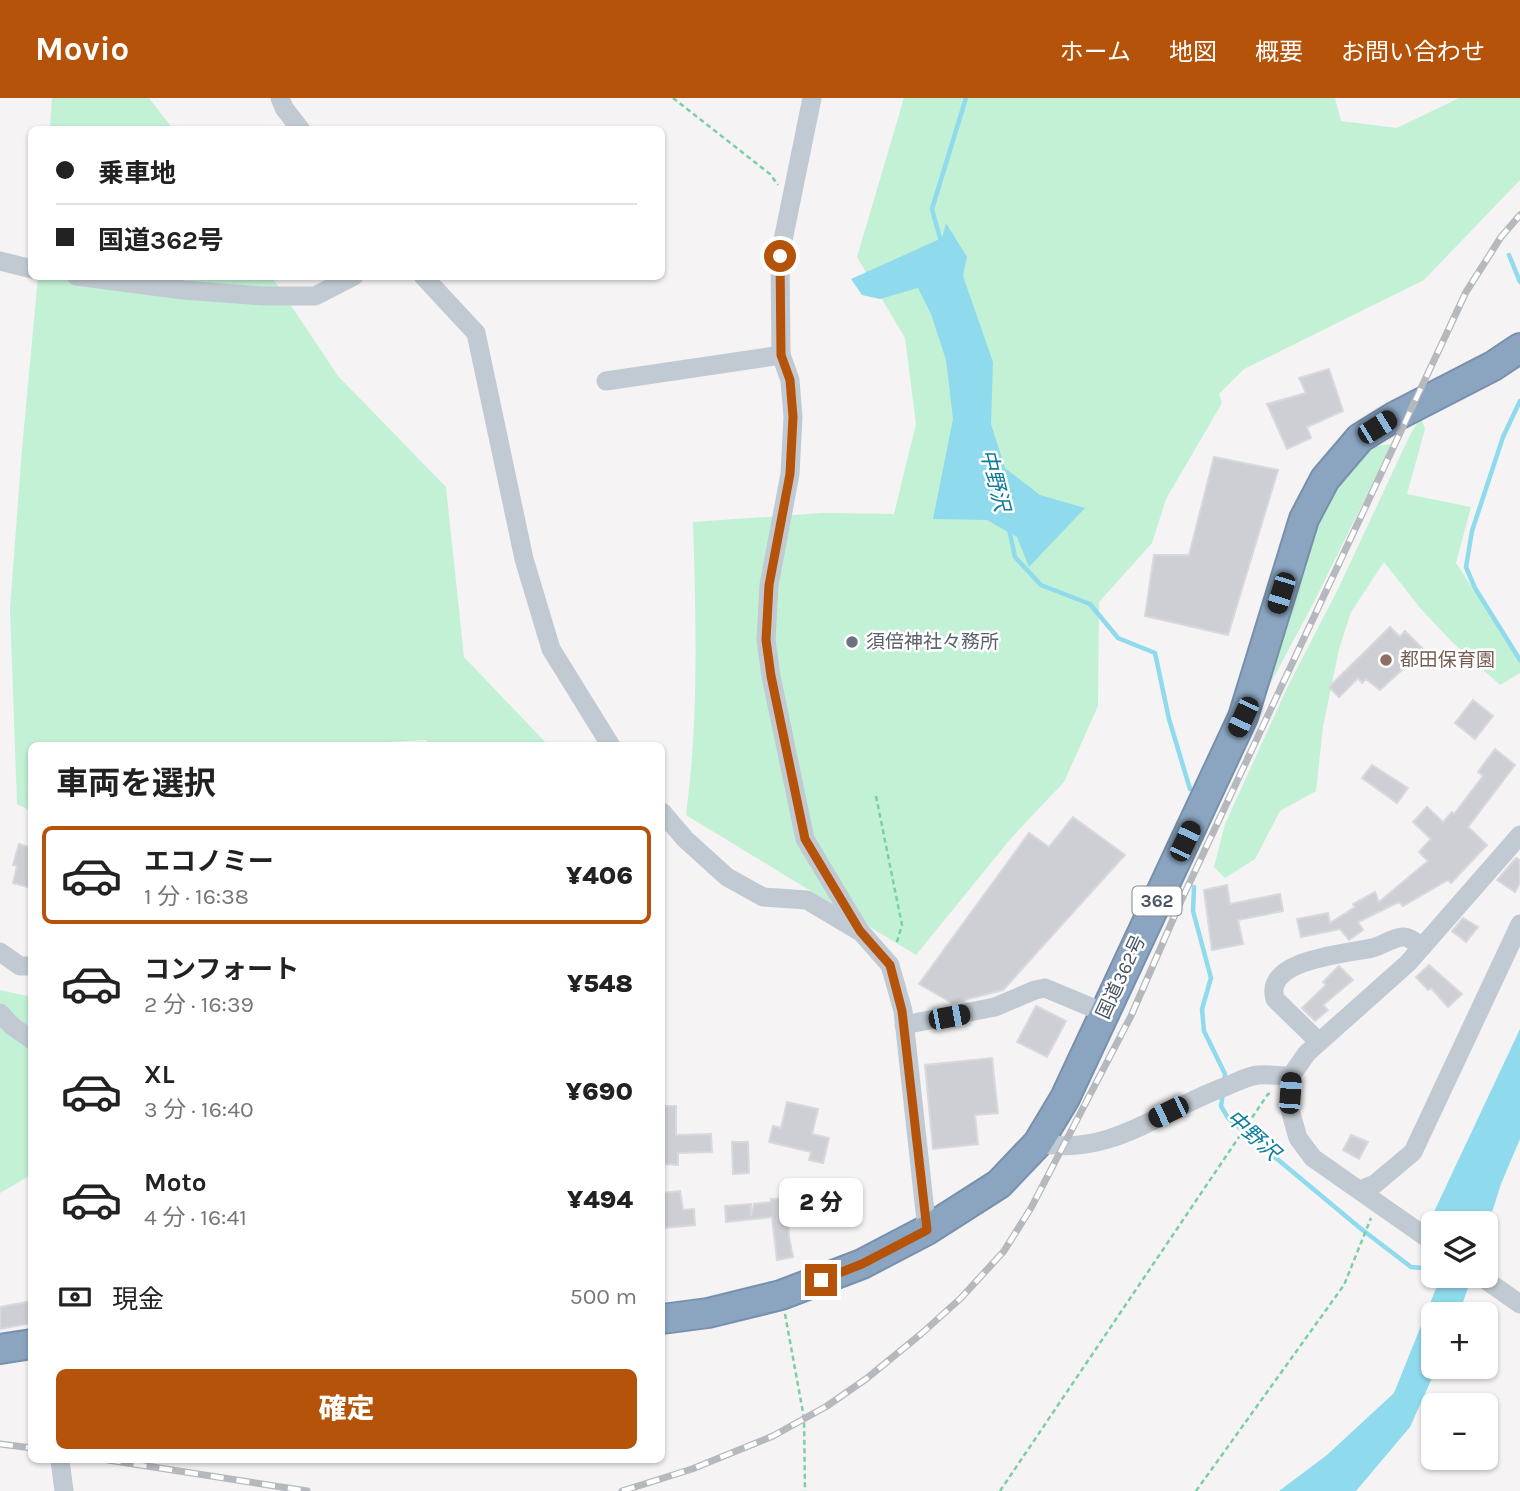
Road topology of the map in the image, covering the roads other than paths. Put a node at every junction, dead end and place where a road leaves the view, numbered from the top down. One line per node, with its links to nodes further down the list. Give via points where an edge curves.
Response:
1 (280, 98): 3 (street)
2 (812, 98): 10 (street, via 780,256)
3 (298, 126)
4 (0, 261): 5 (street)
5 (28, 268)
6 (107, 280): 7 (street, via 183,290 315,296)
7 (346, 280)
8 (426, 280): 12 (street, via 476,333 524,559 551,649)
9 (1520, 348): 21 (highway, 国道362号 / 362, via 1360,438 1325,479 1304,519 1243,717)
10 (781, 355): 11 (street); 16 (street, via 790,380 793,417 790,474 769,585 766,640 805,839)
11 (606, 381)
12 (609, 742)
13 (665, 816): 16 (street, via 727,877 763,897 807,901)
14 (1520, 835): 17 (street)
15 (1520, 924): 27 (street, via 1413,1152 1376,1184)
16 (860, 931): 22 (street, via 890,965)
17 (1422, 947): 24 (street); 24 (street, via 1401,937 1308,962 1278,978 1275,999)
18 (0, 952): 19 (street, via 20,966)
19 (28, 966)
20 (0, 1013): 23 (street)
21 (1104, 1013): 22 (street, via 1045,988 995,1007); 26 (highway, 国道362号 / 362, via 1065,1098)
22 (904, 1025): 28 (street)
23 (28, 1037)
24 (1319, 1042): 25 (street, via 1307,1053)
25 (1290, 1084): 26 (street, via 1258,1075 1095,1144 1061,1147); 27 (street, via 1290,1110 1298,1138 1313,1158)
26 (1038, 1143): 28 (highway, 国道362号 / 362, via 999,1184)
27 (1360, 1190): 29 (street)
28 (927, 1230): 32 (highway, 国道362号 / 362, via 862,1264 781,1295)
29 (1421, 1233)
30 (1497, 1288): 31 (street)
31 (1520, 1304)
32 (665, 1319)
33 (28, 1345): 34 (highway)
34 (0, 1349)
35 (60, 1463): 36 (street)
36 (64, 1491)

